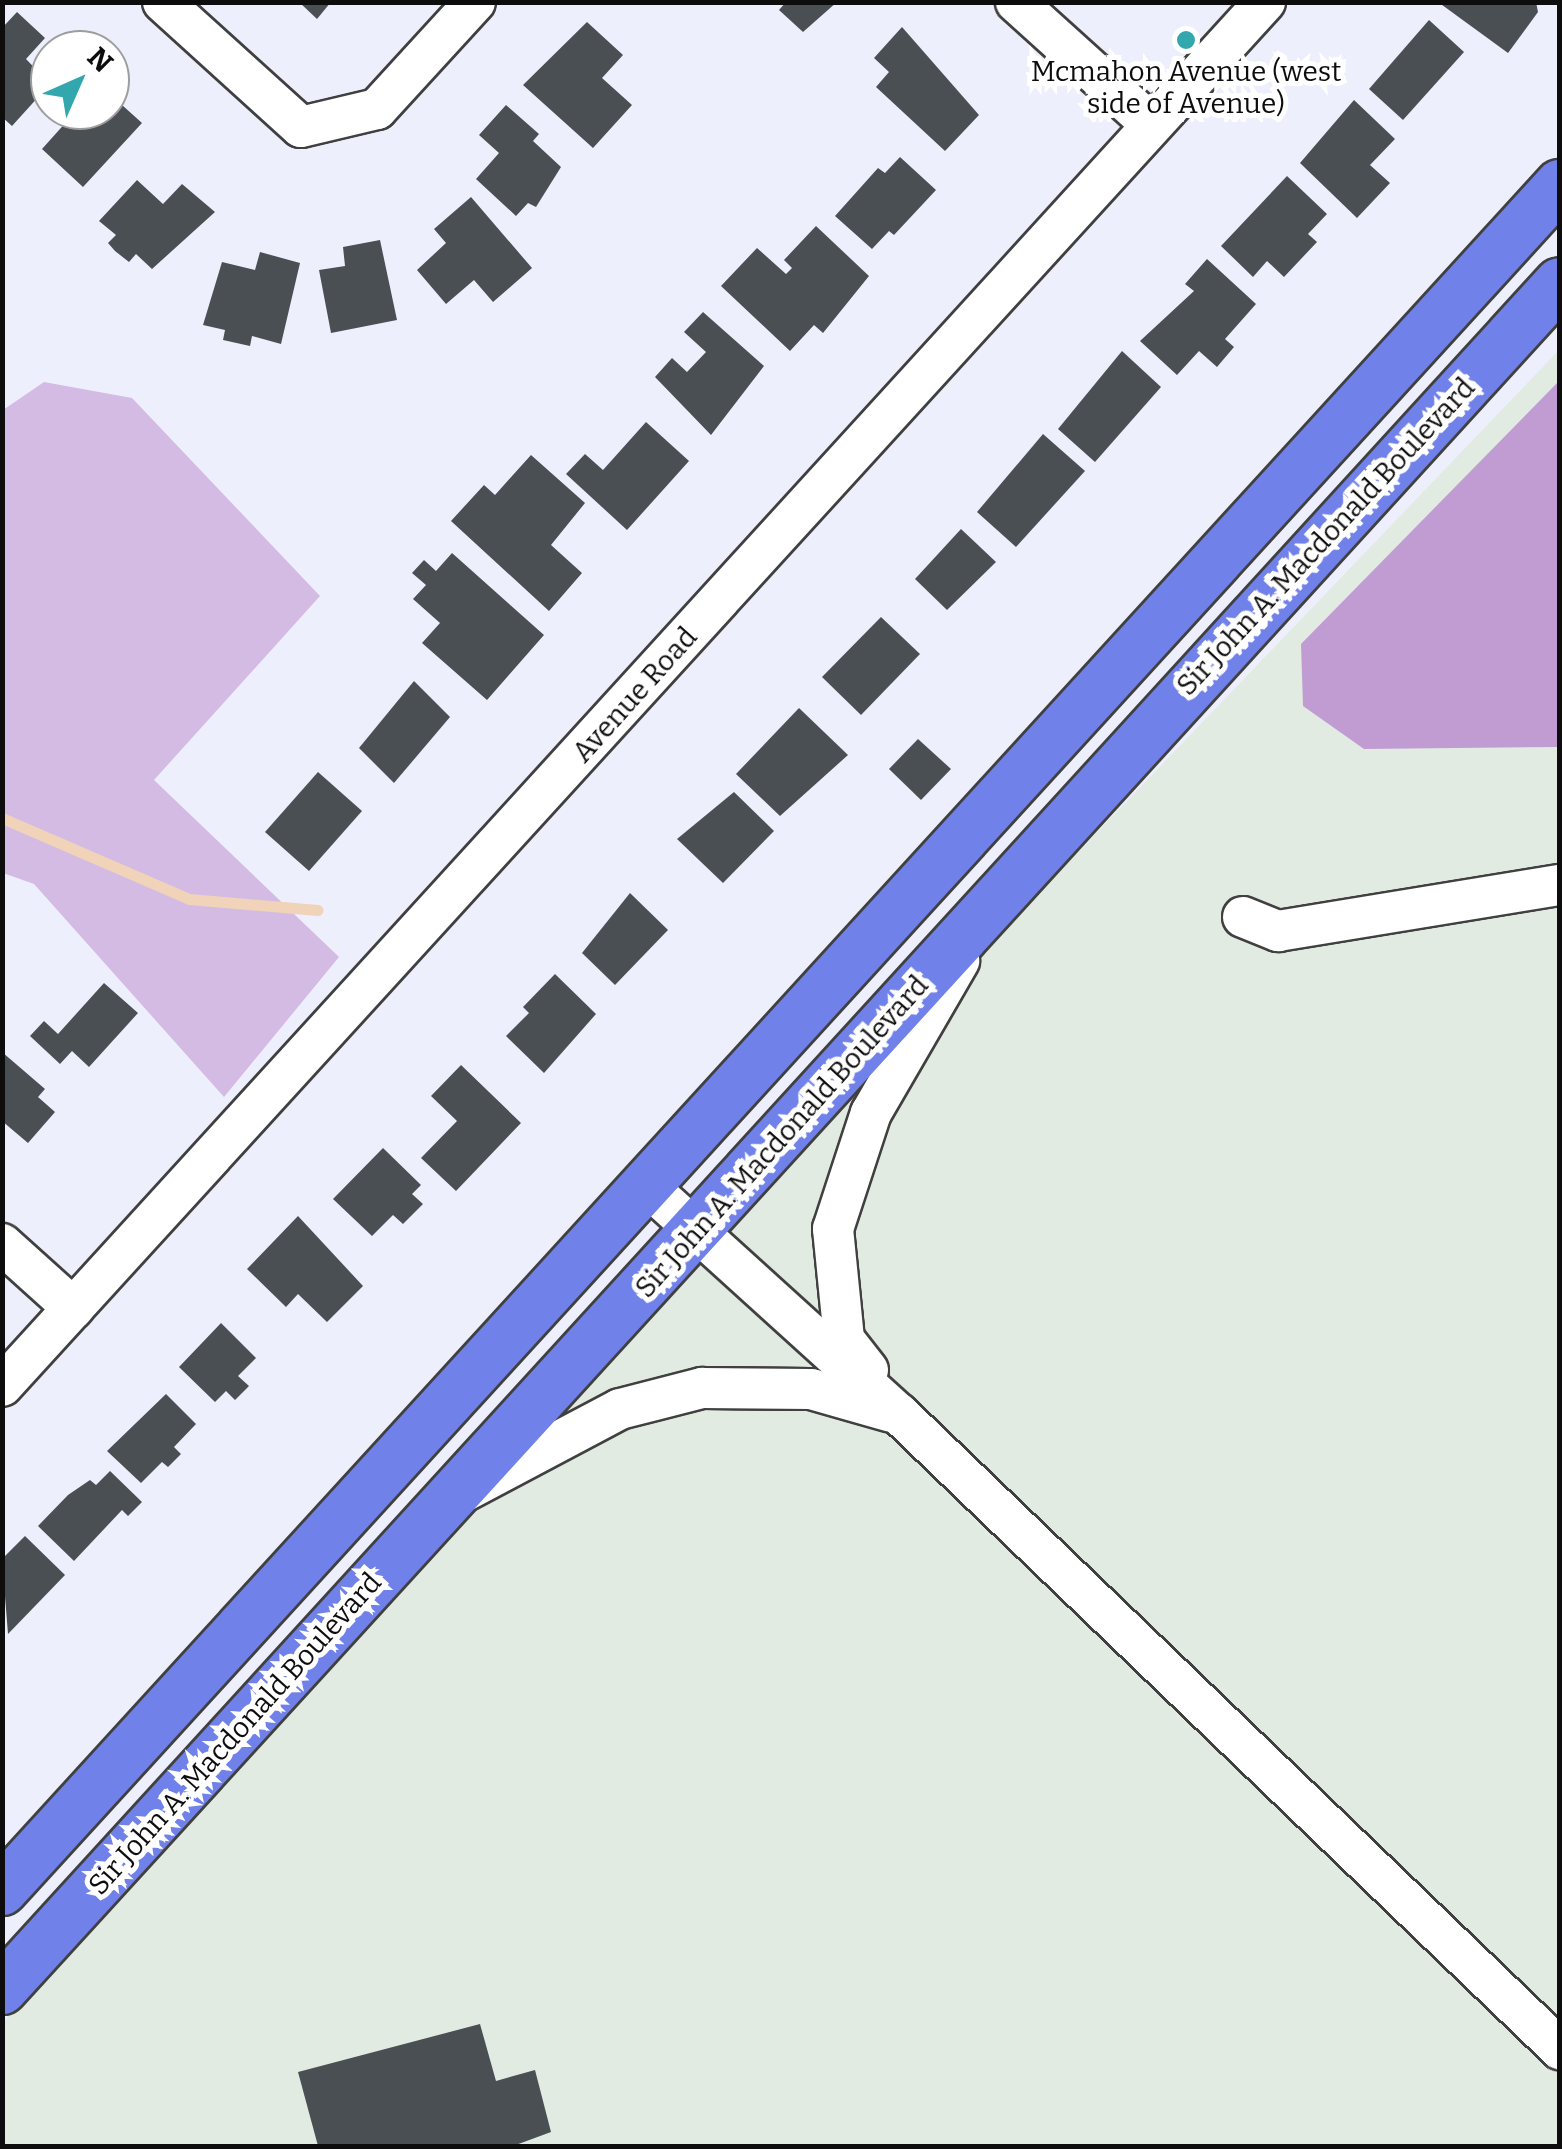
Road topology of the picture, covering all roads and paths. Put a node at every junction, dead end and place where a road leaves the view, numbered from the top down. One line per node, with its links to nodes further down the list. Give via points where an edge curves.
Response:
1 (163, 2): 2 (street, via 301,128 377,109)
2 (475, 2)
3 (1016, 2): 5 (street)
4 (1265, 2): 5 (street, Avenue Road)
5 (1152, 125): 14 (street, Avenue Road)
6 (1560, 185): 11 (main road)
7 (1560, 283): 9 (main road, Sir John A. Macdonald Boulevard)
8 (1560, 884): 10 (street, via 1278,931)
9 (992, 905): 12 (main road, Sir John A. Macdonald Boulevard); 16 (street, via 870,1114 834,1229 844,1339)
10 (1243, 916)
11 (646, 1184): 12 (street); 18 (main road)
12 (698, 1229): 16 (street); 17 (main road, Sir John A. Macdonald Boulevard)
13 (2, 1244): 14 (street)
14 (73, 1308): 15 (street, Avenue Road)
15 (2, 1386)
16 (900, 1414): 17 (street, via 811,1389 702,1388 620,1409); 20 (street)
17 (452, 1498): 19 (main road, Sir John A. Macdonald Boulevard)
18 (2, 1890)
19 (2, 1989)
20 (1560, 2050)

